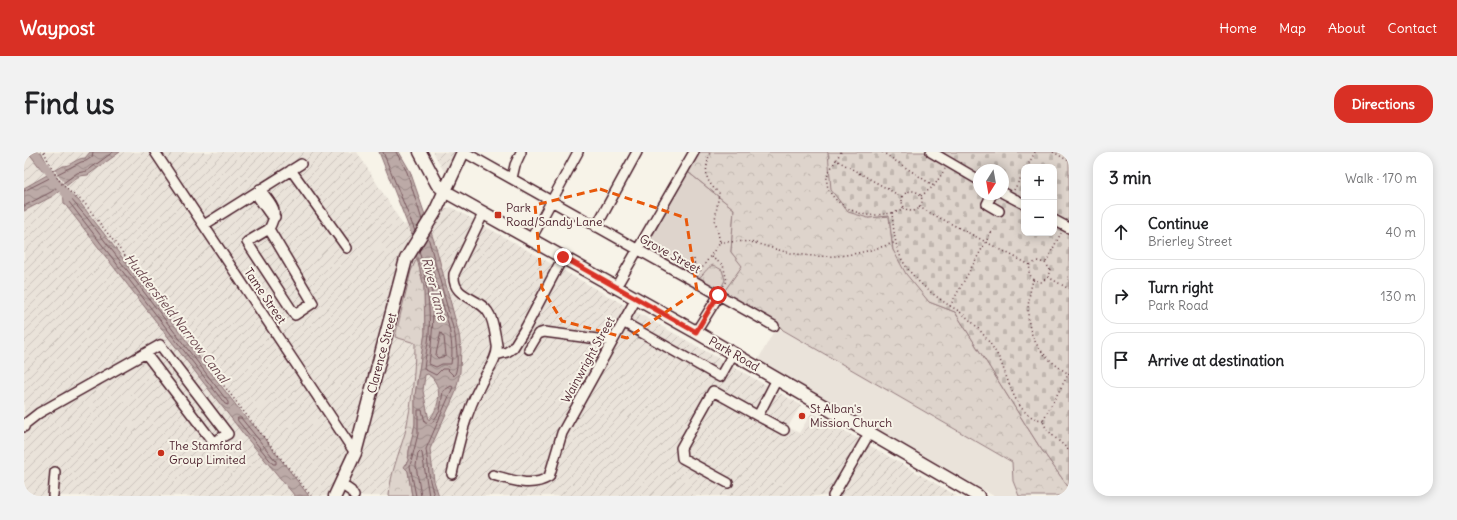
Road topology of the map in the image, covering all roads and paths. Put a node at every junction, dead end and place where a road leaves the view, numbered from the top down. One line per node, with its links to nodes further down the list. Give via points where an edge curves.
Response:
1 (44, 152): 88 (path, via 52,170 65,188 86,205)
2 (155, 152): 24 (street, Tame Street)
3 (420, 152): 28 (main road, Park Road, via 437,184)
4 (464, 152): 23 (street, Grove Street); 28 (main road, Clarence Street)
5 (522, 152): 23 (street)
6 (578, 152): 34 (street)
7 (637, 152): 43 (street)
8 (694, 152): 52 (street)
9 (710, 152): 48 (path, via 706,175 709,184 719,193 715,220)
10 (841, 152): 15 (path)
11 (882, 152): 25 (path)
12 (931, 152): 18 (street)
13 (1035, 152): 19 (path)
14 (1053, 152): 16 (path)
15 (836, 160): 32 (path); 40 (path, via 827,176 828,187 836,200 850,210 868,215)
16 (1069, 161)
17 (301, 164): 20 (street)
18 (949, 164): 22 (street); 25 (path)
19 (1028, 164)
20 (291, 170): 27 (street); 51 (street)
21 (1021, 176): 29 (path)
22 (973, 177)
23 (512, 178): 34 (street, Grove Street)
24 (177, 185): 26 (street); 42 (street, Tame Street)
25 (934, 186): 30 (path)
26 (169, 191)
27 (257, 191): 42 (street, via 216,213); 45 (street, via 269,213 275,217)
28 (446, 192): 39 (main road, Park Road); 81 (main road, Clarence Street, via 406,259)
29 (1009, 192)
30 (921, 196): 32 (path, via 909,191); 37 (path, via 922,202)
31 (1009, 196): 35 (street)
32 (902, 197): 36 (path)
33 (989, 200): 38 (street, via 987,204)
34 (551, 202): 43 (street, Grove Street); 47 (street)
35 (1021, 202)
36 (904, 207): 37 (path, via 910,211); 40 (path)
37 (919, 207): 50 (path)
38 (999, 211)
39 (484, 212): 47 (main road, Park Road); 71 (street, via 454,274 454,281 456,289 488,311 497,347)
40 (892, 213): 49 (path)
41 (1057, 222): 44 (street)
42 (204, 225): 81 (street, Tame Street)
43 (596, 227): 52 (street, Grove Street)
44 (1067, 227): 56 (path)
45 (269, 229): 45 (street, via 313,303 295,314 247,242)
46 (993, 229): 50 (path)
47 (531, 239): 53 (main road, Park Road)
48 (720, 242): 49 (path, via 750,242 798,254 832,257 855,254); 54 (path)
49 (896, 242): 64 (path, via 905,265 935,296)
50 (986, 242): 57 (path); 64 (path)
51 (347, 248)
52 (637, 249): 60 (street); 62 (street, Grove Street)
53 (563, 257): 60 (main road, Park Road); 71 (street, via 513,348)
54 (710, 257): 55 (path, via 699,274 696,274); 62 (path, via 723,266 727,281)
55 (694, 259)
56 (1045, 262): 57 (path, via 1037,261); 58 (path, via 1050,269)
57 (1030, 265): 59 (path, via 1028,273)
58 (1048, 277): 59 (path, via 1041,282); 61 (path)
59 (1033, 280): 73 (path, via 1027,314 1031,333 1040,351)
60 (616, 287): 63 (main road, Park Road)
61 (1069, 289)
62 (718, 295): 66 (street, Grove Street); 67 (street)
63 (636, 299): 65 (street, Wainwright Street); 67 (main road, Park Road)
64 (950, 306): 76 (path, via 963,312 980,330 998,357 1009,387 1027,414)
65 (623, 322): 68 (street, Wainwright Street); 72 (street, via 720,377)
66 (774, 326)
67 (696, 332): 72 (main road, Park Road)
68 (612, 341): 69 (street, via 544,332 538,334); 84 (street, Wainwright Street, via 562,433 549,477 540,483 520,482)
69 (529, 349)
70 (146, 354): 70 (street, via 160,345 228,434 213,442); 77 (street, via 39,413)
71 (496, 354): 83 (street, via 472,401)
72 (733, 354): 74 (main road, Park Road)
73 (1069, 374): 76 (path)
74 (777, 379): 75 (street); 79 (main road, Park Road)
75 (758, 416): 78 (street); 85 (street, via 713,390 681,448 682,458)
76 (1043, 420): 80 (path, via 1047,431)
77 (24, 427)
78 (784, 430)
79 (870, 432): 91 (street); 92 (main road, Park Road)
80 (1069, 451)
81 (355, 453): 86 (main road, Clarence Street)
82 (55, 472): 87 (street)
83 (452, 474)
84 (492, 475)
85 (728, 483)
86 (341, 484): 89 (main road, Clarence Street); 90 (street)
87 (53, 496)
88 (311, 496)
89 (335, 496)
90 (354, 496)
91 (833, 496)
92 (978, 496)

